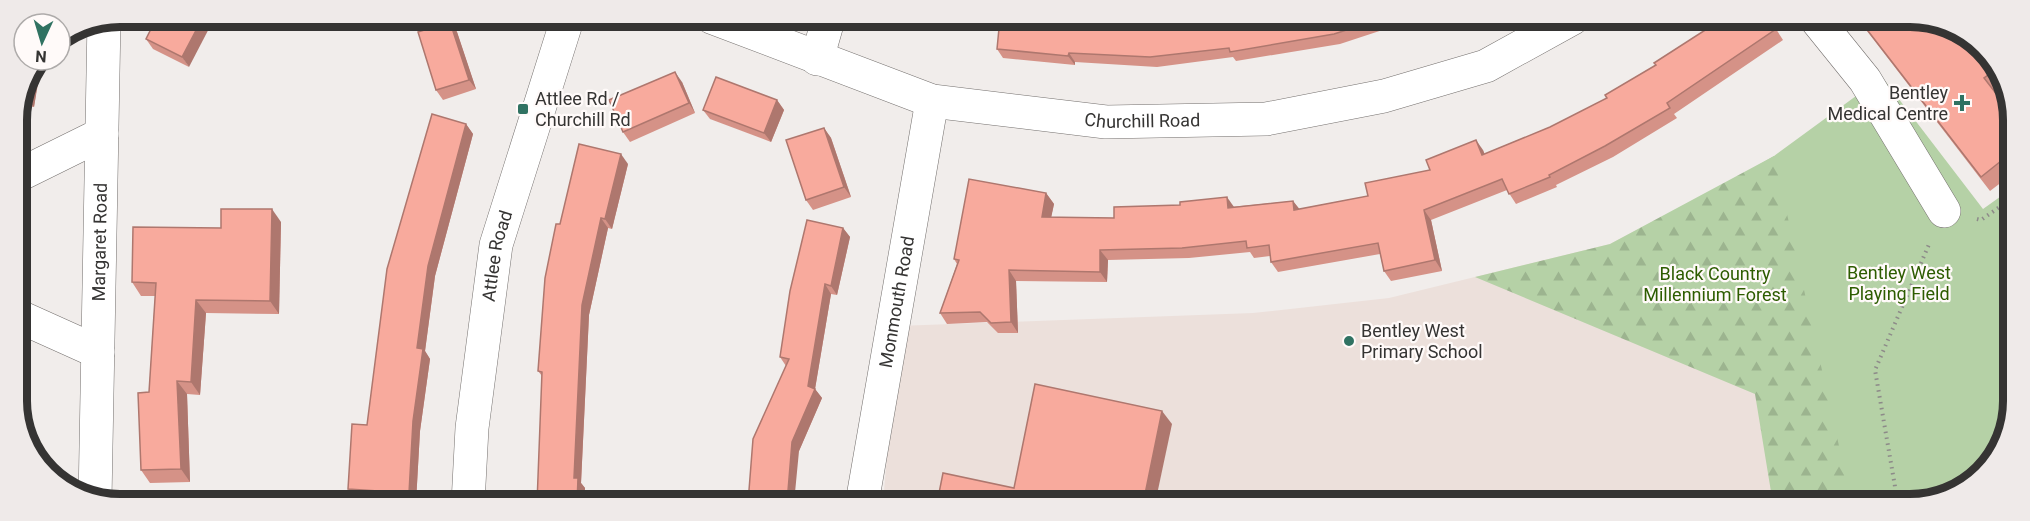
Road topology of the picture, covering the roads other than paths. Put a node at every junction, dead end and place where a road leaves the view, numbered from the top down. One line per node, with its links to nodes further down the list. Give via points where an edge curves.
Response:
1 (565, 27): 15 (street, Attlee Road, via 496,245 472,428)
2 (736, 27): 7 (street, Churchill Road)
3 (826, 27): 7 (street)
4 (1557, 27): 8 (street, Churchill Road, via 1486,66 1384,96 1266,119 1106,122)
5 (1822, 27): 11 (street, via 1864,80)
6 (104, 29): 9 (street, Margaret Road)
7 (817, 59): 8 (street, Churchill Road)
8 (932, 101): 16 (street, Monmouth Road)
9 (102, 134): 10 (street); 13 (street, Margaret Road)
10 (27, 171)
11 (1944, 211)
12 (27, 320): 13 (street)
13 (98, 352): 14 (street, Margaret Road)
14 (96, 491)
15 (468, 494)
16 (864, 494)

